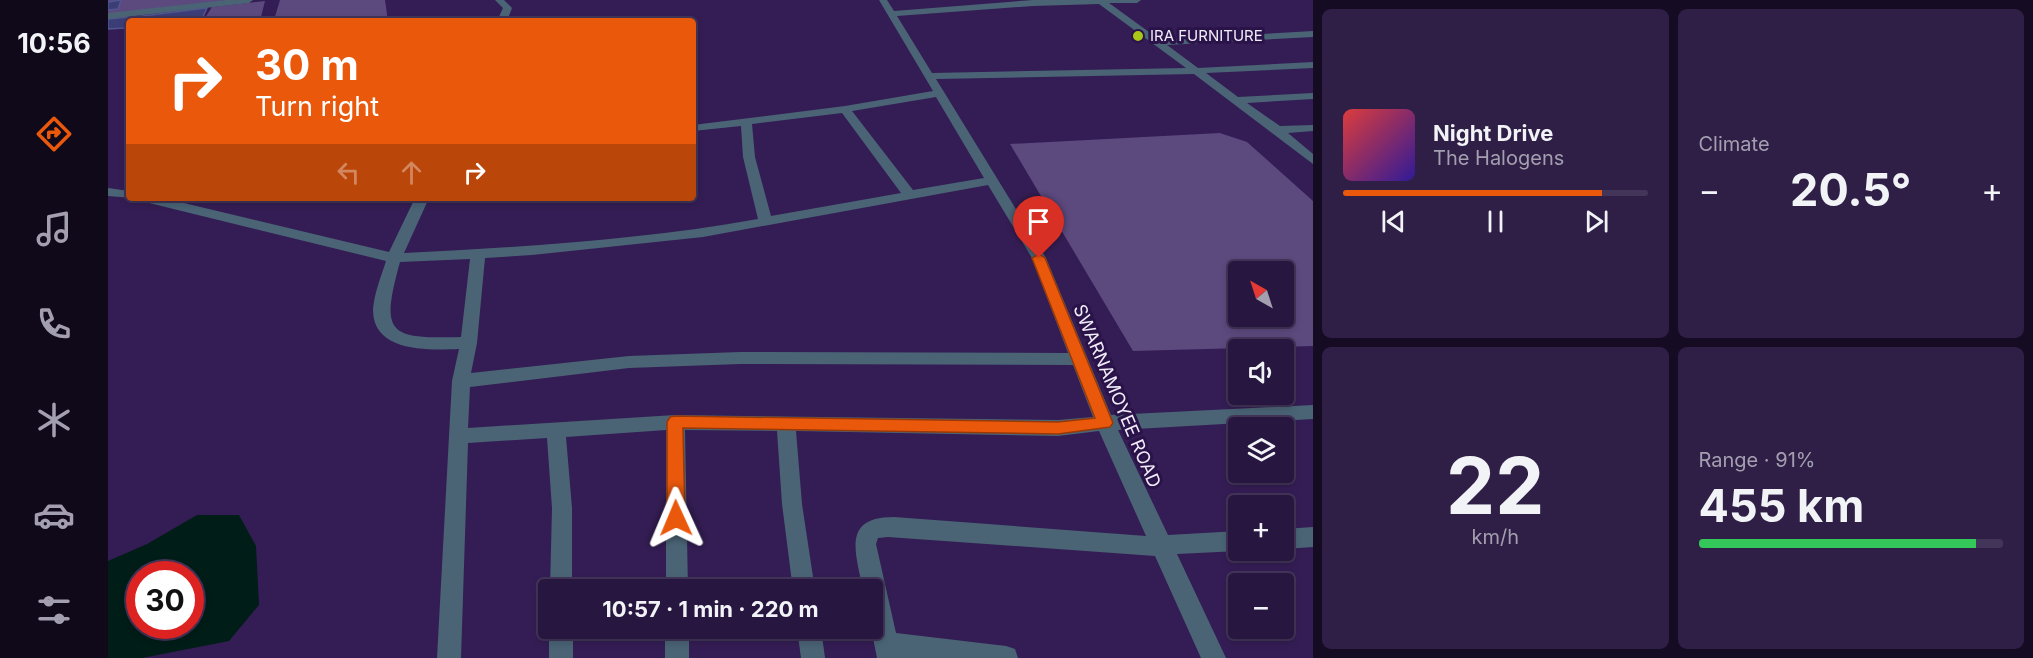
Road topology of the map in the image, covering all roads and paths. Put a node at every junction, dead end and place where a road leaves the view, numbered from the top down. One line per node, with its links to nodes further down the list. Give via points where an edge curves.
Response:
1 (249, 0): 7 (street)
2 (499, 0): 8 (street, via 508,8)
3 (1137, 0): 4 (street)
4 (1100, 1): 5 (street); 10 (street)
5 (1019, 2): 6 (street)
6 (888, 7): 13 (street, SWARNAMOYEE ROAD)
7 (108, 16)
8 (503, 18)
9 (1313, 34): 10 (street)
10 (1157, 43): 12 (street)
11 (1313, 65): 12 (street)
12 (1195, 71): 13 (street); 16 (street)
13 (931, 76): 14 (street, SWARNAMOYEE ROAD)
14 (940, 93): 17 (street); 23 (street, SWARNAMOYEE ROAD)
15 (1313, 96): 16 (street)
16 (1235, 100): 21 (street)
17 (845, 109): 18 (street); 25 (street)
18 (746, 122): 19 (street); 29 (street, via 749,156)
19 (696, 128)
20 (1313, 128): 21 (street)
21 (1276, 130): 22 (street)
22 (1313, 160)
23 (992, 180): 25 (street); 33 (street, SWARNAMOYEE ROAD, via 1039,258)
24 (108, 192): 26 (street)
25 (909, 194): 29 (street)
26 (126, 195)
27 (158, 201): 31 (street)
28 (421, 201): 31 (street)
29 (766, 223): 30 (street)
30 (478, 254): 31 (street); 32 (street)
31 (394, 258): 32 (street, via 382,302 382,320 388,330 415,343)
32 (469, 343): 34 (street)
33 (1079, 359): 34 (street, via 740,358 629,362); 38 (street, SWARNAMOYEE ROAD)
34 (461, 381): 40 (street)
35 (1313, 412): 38 (street)
36 (675, 422): 37 (street); 39 (street); 46 (street)
37 (786, 423): 38 (street, via 1058,428); 47 (street)
38 (1105, 423): 44 (street, SWARNAMOYEE ROAD)
39 (556, 429): 40 (street); 45 (street, via 562,507)
40 (458, 436): 52 (street)
41 (1313, 537): 42 (street)
42 (1294, 538)
43 (1228, 542): 44 (street)
44 (1161, 546): 51 (street, via 894,527 869,530 865,544); 57 (street, SWARNAMOYEE ROAD)
45 (561, 579)
46 (677, 579)
47 (802, 579)
48 (561, 639): 53 (street)
49 (677, 639): 54 (street)
50 (810, 639): 55 (street)
51 (887, 651): 56 (street)
52 (449, 658)
53 (561, 658)
54 (678, 658)
55 (813, 658)
56 (1006, 658)
57 (1214, 658)

